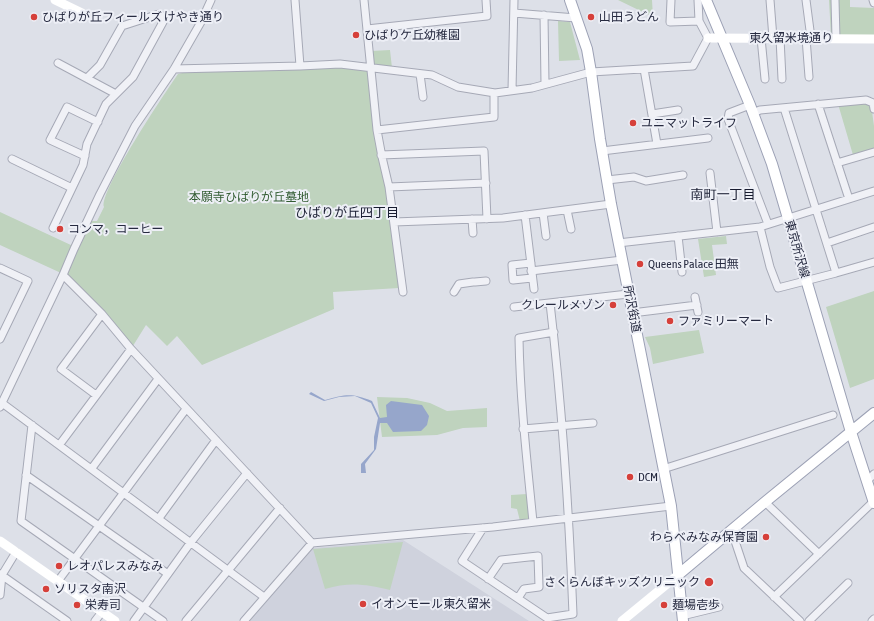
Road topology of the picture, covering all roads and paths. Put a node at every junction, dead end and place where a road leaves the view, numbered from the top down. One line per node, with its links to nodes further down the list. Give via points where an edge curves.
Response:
1 (55, 0): 16 (street)
2 (211, 0): 32 (street)
3 (295, 0): 30 (street)
4 (364, 0): 21 (street)
5 (486, 0): 21 (street, via 487,16)
6 (514, 0): 17 (street)
7 (570, 0): 19 (main road, 所沢街道)
8 (671, 0): 20 (street, via 670,22)
9 (698, 0): 20 (street)
10 (706, 0): 23 (main road, 東京所沢線)
11 (770, 0): 25 (street)
12 (806, 0): 26 (street)
13 (835, 0): 27 (street)
14 (873, 0): 15 (street)
15 (874, 4)
16 (82, 13)
17 (514, 13): 18 (street); 41 (street)
18 (544, 15): 19 (street); 40 (street)
19 (576, 18): 34 (main road, 所沢街道, via 587,49)
20 (699, 21): 22 (street)
21 (367, 29): 31 (street)
22 (708, 38): 23 (street, 東久留米境通り); 33 (street, via 693,66)
23 (723, 38): 24 (street, 東久留米境通り); 47 (main road, 東京所沢線)
24 (761, 38): 25 (street, 東久留米境通り); 38 (street)
25 (776, 38): 26 (street, 東久留米境通り); 39 (street)
26 (808, 38): 27 (street, 東久留米境通り); 37 (street)
27 (836, 38): 28 (street, 東久留米境通り)
28 (874, 39)
29 (58, 63): 36 (street)
30 (300, 66): 31 (street, via 340,64); 32 (street)
31 (372, 68): 35 (street); 52 (street)
32 (174, 69): 95 (street, via 135,126)
33 (644, 69): 34 (street); 50 (street)
34 (591, 72): 40 (street); 55 (main road, 所沢街道)
35 (420, 74): 42 (street, via 432,75 458,87); 44 (street)
36 (87, 78): 43 (street); 43 (street, via 100,65 122,26 159,14 162,16 162,22 133,78)
37 (809, 78)
38 (765, 79)
39 (782, 79)
40 (545, 84): 41 (street)
41 (512, 90): 42 (street)
42 (494, 93): 52 (street, via 494,117)
43 (116, 94): 51 (street, via 106,104)
44 (423, 97)
45 (818, 104): 46 (street); 48 (street, via 866,100 873,103); 60 (street)
46 (784, 108): 47 (street); 71 (street)
47 (752, 109): 74 (main road, 東京所沢線); 78 (street, via 729,113 728,118)
48 (874, 109)
49 (678, 110): 50 (street)
50 (652, 114): 54 (street)
51 (98, 122): 58 (street, via 87,144); 58 (street, via 67,107 50,140)
52 (377, 130): 57 (street)
53 (708, 138): 54 (street)
54 (657, 144): 55 (street)
55 (602, 151): 63 (main road, 所沢街道)
56 (874, 152): 60 (street)
57 (381, 155): 64 (street, via 484,151); 65 (street)
58 (85, 156): 66 (street)
59 (12, 159): 66 (street)
60 (837, 163): 68 (street)
61 (710, 172): 83 (street)
62 (683, 175): 63 (street, via 673,180 646,181 634,177)
63 (607, 180): 69 (main road, 所沢街道)
64 (486, 183): 65 (street); 76 (street)
65 (389, 187): 77 (street)
66 (72, 188): 81 (street)
67 (874, 191): 68 (street)
68 (849, 199): 71 (street)
69 (611, 204): 70 (street); 87 (main road, 所沢街道)
70 (567, 210): 72 (street); 82 (street)
71 (816, 210): 74 (street); 88 (street)
72 (543, 213): 73 (street); 85 (street)
73 (525, 216): 76 (street); 92 (street)
74 (788, 218): 78 (street); 97 (main road, 東京所沢線)
75 (472, 219): 76 (street); 77 (street); 84 (street)
76 (487, 219)
77 (394, 222): 99 (street)
78 (768, 224): 79 (street)
79 (760, 227): 83 (street); 97 (street, via 778,288)
80 (874, 227): 88 (street)
81 (53, 228)
82 (571, 229)
83 (717, 232): 86 (street)
84 (473, 233)
85 (546, 236)
86 (678, 236): 87 (street); 93 (street)
87 (618, 243): 89 (main road, 所沢街道)
88 (827, 243): 94 (street)
89 (622, 260): 92 (street, via 551,272); 101 (main road, 所沢街道)
90 (874, 262): 94 (street)
91 (0, 268): 108 (street, via 28,281)
92 (531, 271): 98 (street)
93 (682, 272)
94 (836, 273): 97 (street)
95 (63, 275): 106 (street); 112 (street)
96 (486, 281): 100 (street, via 459,284)
97 (807, 281): 120 (main road, 東京所沢線)
98 (534, 289)
99 (403, 292)
100 (454, 292)
101 (628, 294): 102 (street); 105 (main road, 所沢街道)
102 (550, 303): 104 (street); 107 (street)
103 (697, 305): 105 (street)
104 (514, 307)
105 (632, 313): 124 (main road, 所沢街道)
106 (102, 314): 109 (street); 111 (street, via 61,369)
107 (554, 332): 118 (street); 119 (street, via 520,338)
108 (0, 339)
109 (131, 349): 110 (street); 111 (street)
110 (158, 379): 113 (street); 123 (street)
111 (96, 395): 122 (street)
112 (1, 405): 117 (street)
113 (186, 408): 121 (street); 128 (street)
114 (874, 413): 120 (main road)
115 (834, 415): 124 (street)
116 (593, 423): 118 (street)
117 (32, 425): 122 (street); 126 (street)
118 (563, 426): 119 (street); 134 (street)
119 (523, 429): 135 (street)
120 (850, 432): 127 (main road, 東京所沢線); 129 (main road)
121 (216, 440): 125 (street); 133 (street)
122 (60, 444): 123 (street)
123 (92, 468): 128 (street)
124 (663, 469): 131 (main road, 所沢街道)
125 (247, 473): 132 (street); 140 (street)
126 (26, 475): 136 (street); 144 (street, via 20,521)
127 (871, 478): 130 (main road, 東京所沢線)
128 (123, 492): 133 (street); 136 (street)
129 (765, 502): 138 (main road); 143 (street)
130 (874, 502): 143 (street)
131 (671, 506): 134 (street); 148 (main road, 所沢街道)
132 (280, 508): 141 (street); 145 (street)
133 (159, 518): 140 (street)
134 (570, 518): 135 (street); 160 (street, via 573,614)
135 (534, 522): 137 (street)
136 (99, 526): 144 (street); 146 (street)
137 (484, 528): 141 (street); 149 (street, via 462,561)
138 (728, 532): 148 (main road); 154 (street, via 734,538 744,568)
139 (0, 541): 142 (street)
140 (192, 542): 145 (street); 146 (street)
141 (312, 543): 153 (street)
142 (16, 552): 147 (street); 150 (street)
143 (820, 554): 154 (street)
144 (75, 559): 150 (street); 156 (street)
145 (228, 570): 153 (street); 167 (street)
146 (168, 574): 156 (street)
147 (1, 575): 152 (street); 162 (street)
148 (678, 575): 159 (main road, 所沢街道); 169 (street)
149 (488, 579): 155 (street); 155 (street, via 501,560 538,556 539,587 524,589)
150 (58, 582): 158 (street)
151 (848, 583): 170 (street)
152 (0, 596)
153 (264, 597): 168 (street)
154 (774, 597): 161 (street)
155 (518, 598): 160 (street)
156 (144, 608): 165 (street); 166 (street)
157 (719, 608): 159 (street)
158 (102, 612): 163 (street); 164 (street)
159 (683, 618)
160 (546, 619)
161 (797, 620)
162 (67, 621)
163 (94, 621)
164 (115, 621)
165 (134, 621)
166 (163, 621)
167 (186, 621)
168 (244, 621)
169 (622, 621)
170 (809, 621)

